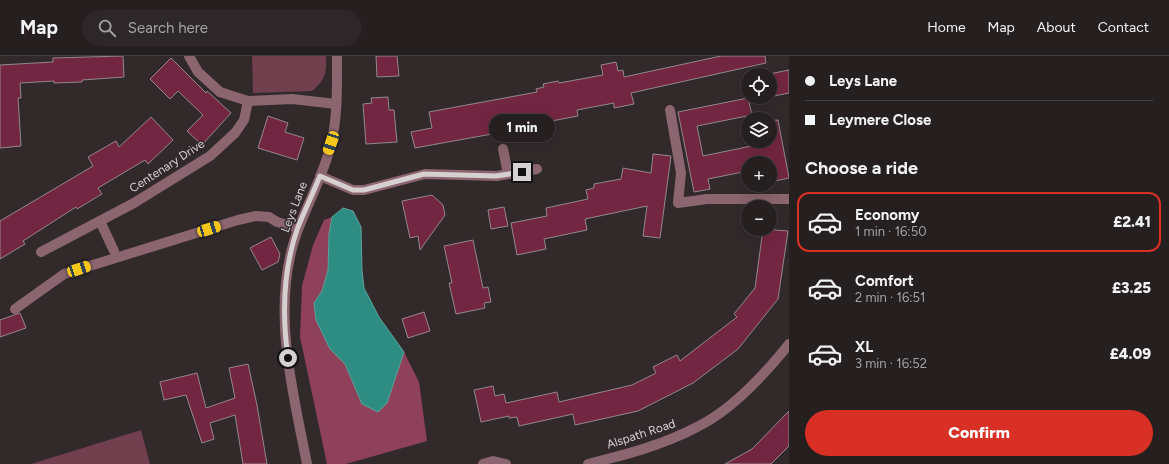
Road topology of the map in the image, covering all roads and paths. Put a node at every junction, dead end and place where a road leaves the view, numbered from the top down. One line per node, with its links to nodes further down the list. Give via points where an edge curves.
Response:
1 (188, 56): 3 (street, via 198,72 220,92)
2 (337, 56): 4 (street, Leys Lane)
3 (248, 101): 4 (street, via 292,99); 11 (street, Centenary Drive, via 244,120 235,133 210,156 164,186)
4 (336, 104): 9 (street, Leys Lane, via 331,143)
5 (670, 110): 10 (street, via 681,174 678,203 708,198)
6 (503, 149): 8 (street)
7 (537, 169): 8 (street)
8 (508, 174): 9 (street, via 424,174 364,190 353,190)
9 (320, 176): 12 (street, Leys Lane)
10 (789, 199)
11 (100, 222): 13 (street); 14 (street, Centenary Drive)
12 (298, 228): 15 (street, via 277,222 270,217 256,216 238,220 64,274); 17 (street, Leys Lane, via 285,290 284,331 293,398)
13 (114, 251)
14 (41, 252)
15 (15, 309)
16 (789, 344): 20 (street, Alspath Road, via 767,371 736,400 699,427 665,442)
17 (307, 464)
18 (483, 464): 19 (street, via 493,461)
19 (506, 464)
20 (588, 464)

